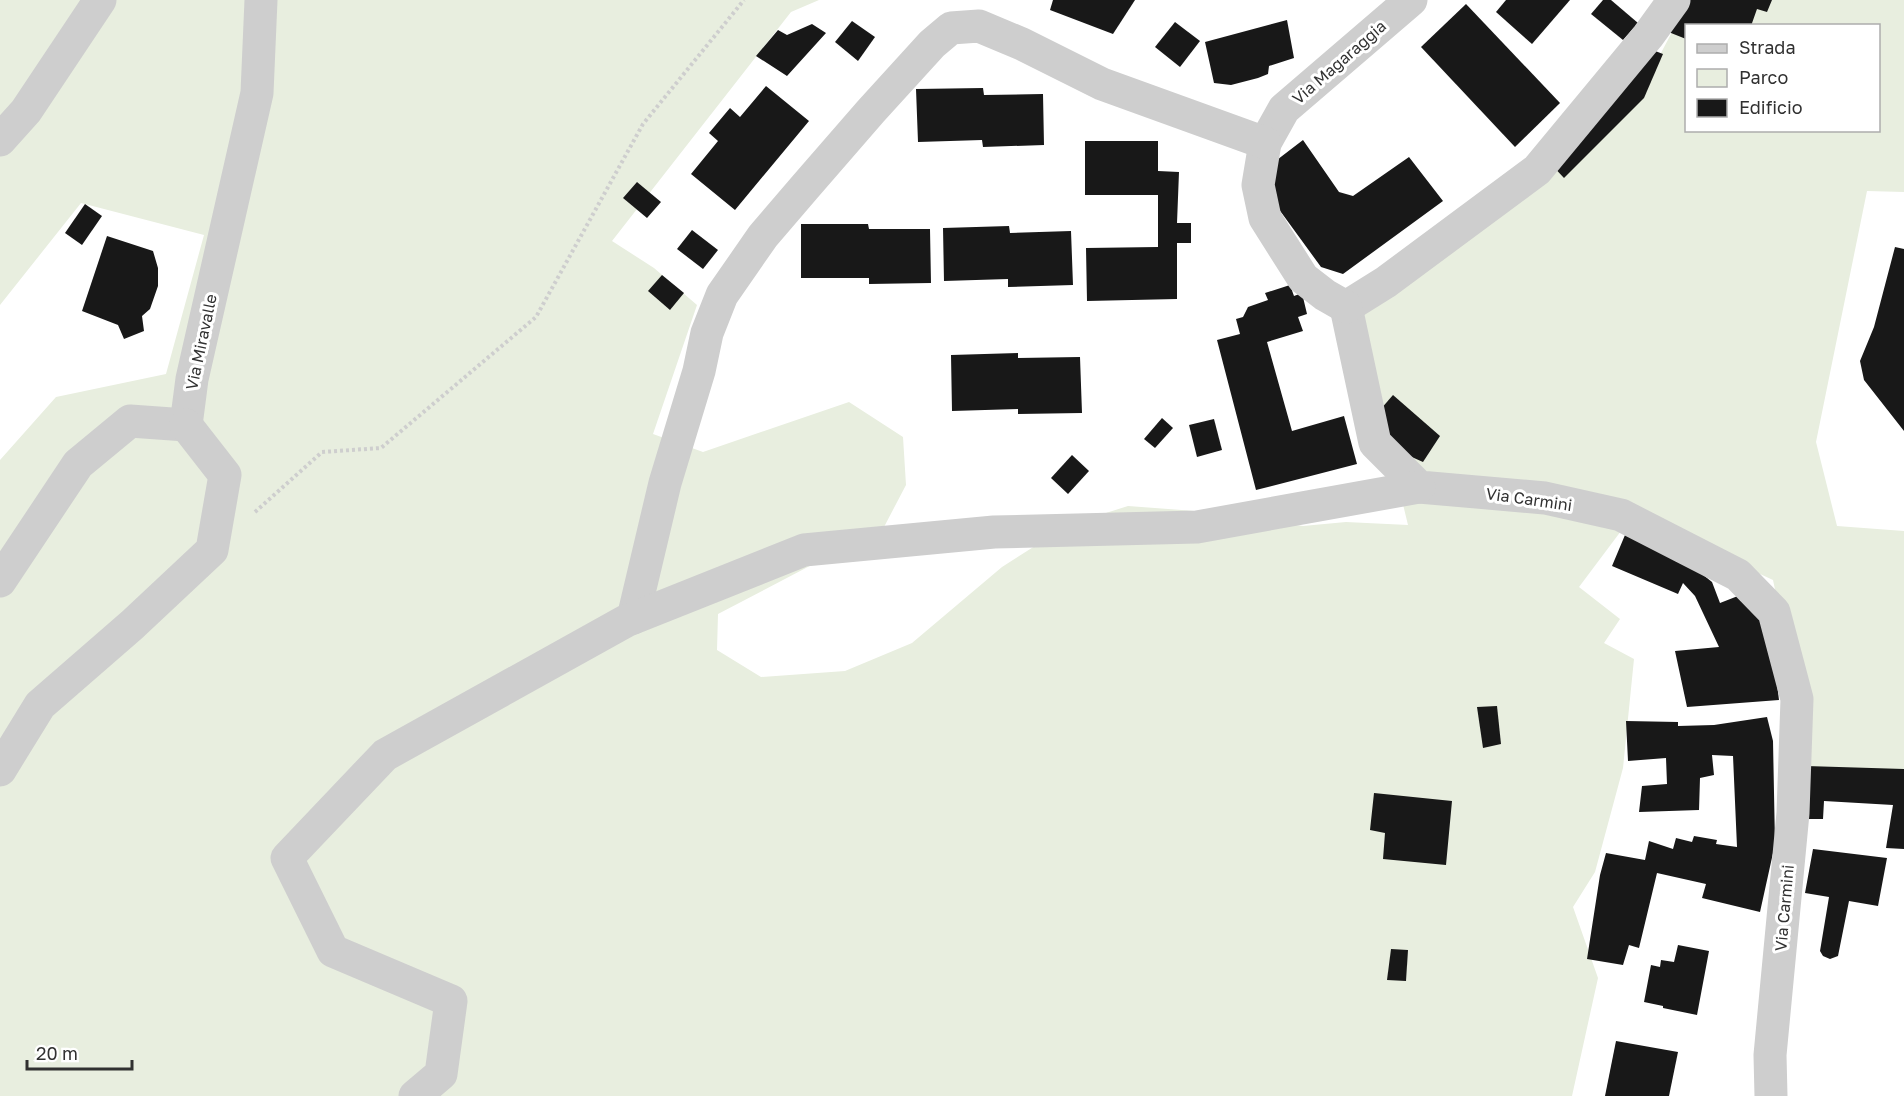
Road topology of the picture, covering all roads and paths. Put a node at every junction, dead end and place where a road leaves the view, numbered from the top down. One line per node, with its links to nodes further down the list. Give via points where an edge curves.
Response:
1 (100, 0): 6 (street, via 26,111)
2 (261, 0): 9 (street, Via Miravalle, via 256,93 192,379)
3 (744, 0): 11 (path, via 644,124 536,318 381,448 322,452)
4 (1411, 0): 7 (street, Via Magaraggia, via 1284,109)
5 (1674, 0): 8 (street, via 1537,170)
6 (0, 140)
7 (1265, 142): 8 (street, Via Magaraggia, via 1258,185 1265,218 1303,278); 13 (street, via 1102,84 979,26 951,28 932,44 812,178 763,236 722,295 707,333)
8 (1346, 307): 10 (street, via 1376,443)
9 (186, 425): 12 (street, via 130,421 78,464); 14 (street, via 225,475 212,550 40,705)
10 (1419, 487): 13 (street, Via Carmini, via 1197,527 994,532 804,550); 16 (street, Via Carmini, via 1545,498 1621,515 1738,575 1774,612 1797,699 1792,813 1770,1055)
11 (254, 512)
12 (0, 581)
13 (633, 618): 15 (street, Via Carmini, via 385,755 287,858 333,951 451,1001 441,1074)
14 (0, 770)
15 (415, 1096)
16 (1771, 1096)

